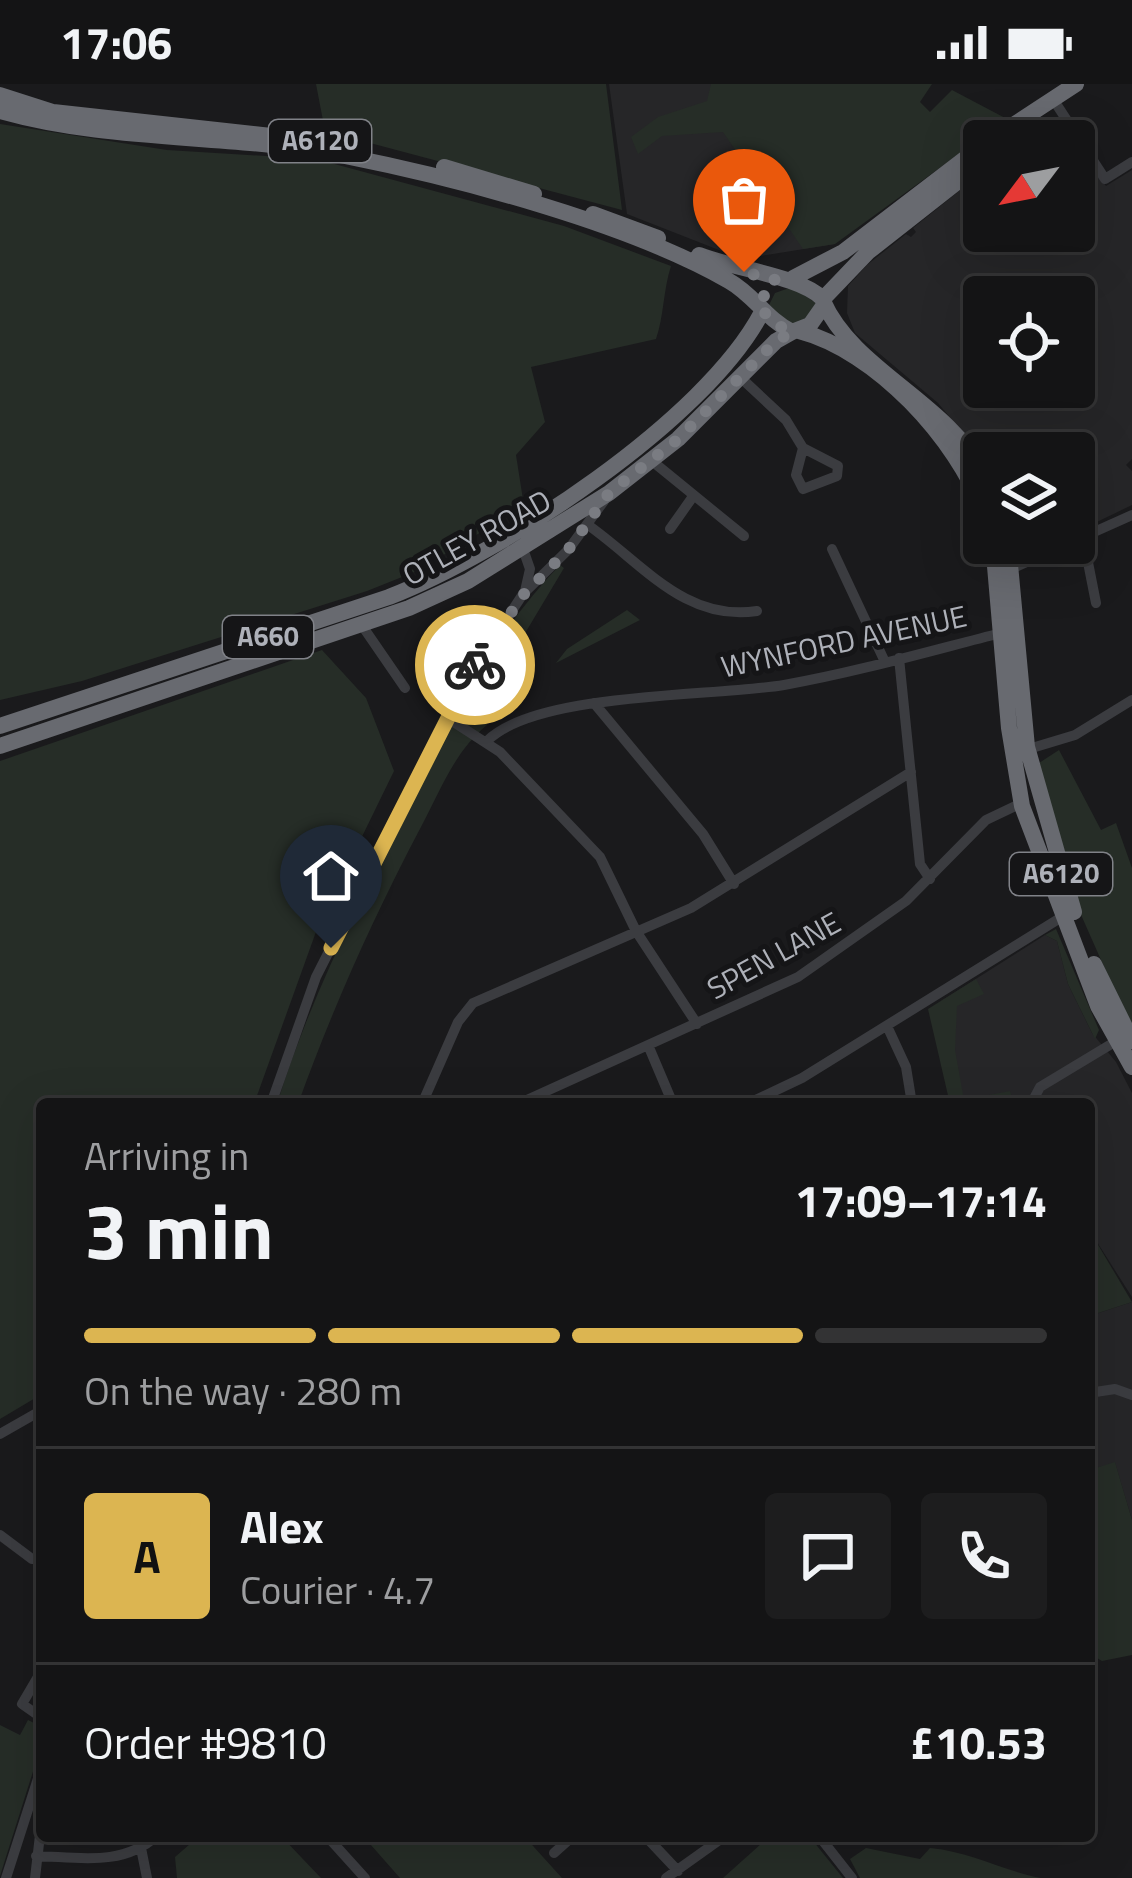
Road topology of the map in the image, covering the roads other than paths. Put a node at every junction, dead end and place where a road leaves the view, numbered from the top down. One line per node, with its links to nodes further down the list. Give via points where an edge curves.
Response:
1 (1076, 84): 3 (highway)
2 (0, 95): 10 (highway, A6120, via 53,112 346,145 464,172)
3 (1053, 99): 5 (highway); 6 (highway); 8 (street, via 1106,179)
4 (0, 111): 12 (highway, A6120, via 52,124 340,155 452,181 703,268)
5 (1021, 120)
6 (1032, 120)
7 (963, 161): 10 (highway, via 843,253)
8 (1132, 162)
9 (963, 177): 11 (highway, via 868,252)
10 (785, 279): 11 (highway, A6120); 12 (highway, OTLEY ROAD)
11 (823, 302): 13 (highway, OTLEY ROAD, via 810,326); 15 (highway, A6120, via 848,338)
12 (760, 308): 13 (highway, A6120); 22 (highway, OTLEY ROAD / A660, via 746,337 637,450)
13 (795, 332): 14 (highway, OTLEY ROAD / A660); 18 (highway, A6120, via 833,344 911,406)
14 (740, 377): 16 (street); 17 (highway, OTLEY ROAD / A660)
15 (963, 446)
16 (803, 448)
17 (652, 461): 19 (highway, OTLEY ROAD / A660); 20 (street)
18 (963, 474)
19 (609, 493): 23 (street); 28 (highway, OTLEY ROAD / A660)
20 (694, 495): 24 (street); 26 (street)
21 (1132, 514): 25 (street)
22 (525, 524): 28 (street); 38 (highway, OTLEY ROAD / A660)
23 (588, 525): 33 (street); 37 (street, via 691,603 719,614)
24 (670, 530)
25 (1095, 531)
26 (744, 536)
27 (832, 549): 41 (street)
28 (525, 554): 33 (street, via 539,568); 35 (street); 38 (highway, OTLEY ROAD / A660, via 439,596)
29 (995, 564): 39 (highway, A6120)
30 (1011, 564): 34 (highway, A6120)
31 (1020, 564): 34 (street)
32 (1084, 564): 36 (street)
33 (551, 566): 35 (street)
34 (1011, 568): 46 (highway, A6120)
35 (524, 594): 45 (street)
36 (1096, 603)
37 (757, 611)
38 (358, 616): 42 (street); 47 (highway, OTLEY ROAD / A660); 50 (highway, OTLEY ROAD / A660)
39 (1003, 633): 40 (street, WYNFORD AVENUE); 51 (highway, A6120, via 1009,734)
40 (899, 658): 41 (street, WYNFORD AVENUE); 52 (street)
41 (885, 662): 44 (street, WYNFORD AVENUE, via 734,692)
42 (405, 688)
43 (1132, 700): 49 (street)
44 (594, 703): 48 (street, WYNFORD AVENUE, via 531,714); 57 (street, via 703,834)
45 (446, 717): 48 (street); 66 (street, via 316,977)
46 (1024, 719): 49 (street); 51 (highway, A6120)
47 (0, 727)
48 (487, 741): 59 (street, via 605,863)
49 (1047, 743): 51 (street)
50 (0, 746)
51 (1020, 754): 53 (highway, A6120); 54 (highway, A6120)
52 (911, 772): 56 (street, via 920,864); 57 (street)
53 (1034, 784): 54 (street); 55 (highway, A6120)
54 (1022, 806): 55 (street); 56 (street, SPEN LANE, via 982,823); 58 (highway, A6120)
55 (1044, 819): 58 (highway, A6120)
56 (930, 879): 60 (street, SPEN LANE, via 830,957)
57 (734, 884): 59 (street)
58 (1069, 914): 61 (street); 62 (highway, A6120)
59 (636, 932): 60 (street); 67 (street, via 469,1006)
60 (697, 1024): 63 (street, SPEN LANE)
61 (887, 1026): 65 (street); 72 (street)
62 (1125, 1039): 64 (highway, A6120); 73 (street, via 1045,1083)
63 (648, 1045): 68 (street, SPEN LANE); 69 (street)
64 (1132, 1067)
65 (784, 1088): 70 (street); 71 (street)
66 (273, 1098)
67 (425, 1098)
68 (533, 1098)
69 (670, 1098)
70 (762, 1098)
71 (788, 1098)
72 (911, 1098)
73 (1034, 1098)
74 (1095, 1392): 75 (street)
75 (1132, 1395)
76 (36, 1413): 77 (street)
77 (0, 1434)
78 (0, 1535): 79 (street)
79 (32, 1559)
80 (36, 1680): 81 (street, via 22,1704)
81 (36, 1714)
82 (36, 1785): 94 (street)
83 (38, 1842): 92 (street)
84 (148, 1842): 90 (street)
85 (332, 1842): 97 (street)
86 (566, 1842): 91 (street)
87 (649, 1842): 93 (street)
88 (717, 1842): 93 (street)
89 (824, 1842): 98 (street)
90 (141, 1848): 92 (street, via 107,1858); 96 (street)
91 (554, 1853)
92 (36, 1856): 95 (street)
93 (672, 1875)
94 (6, 1878)
95 (35, 1878)
96 (147, 1878)
97 (365, 1878)
98 (852, 1878)

